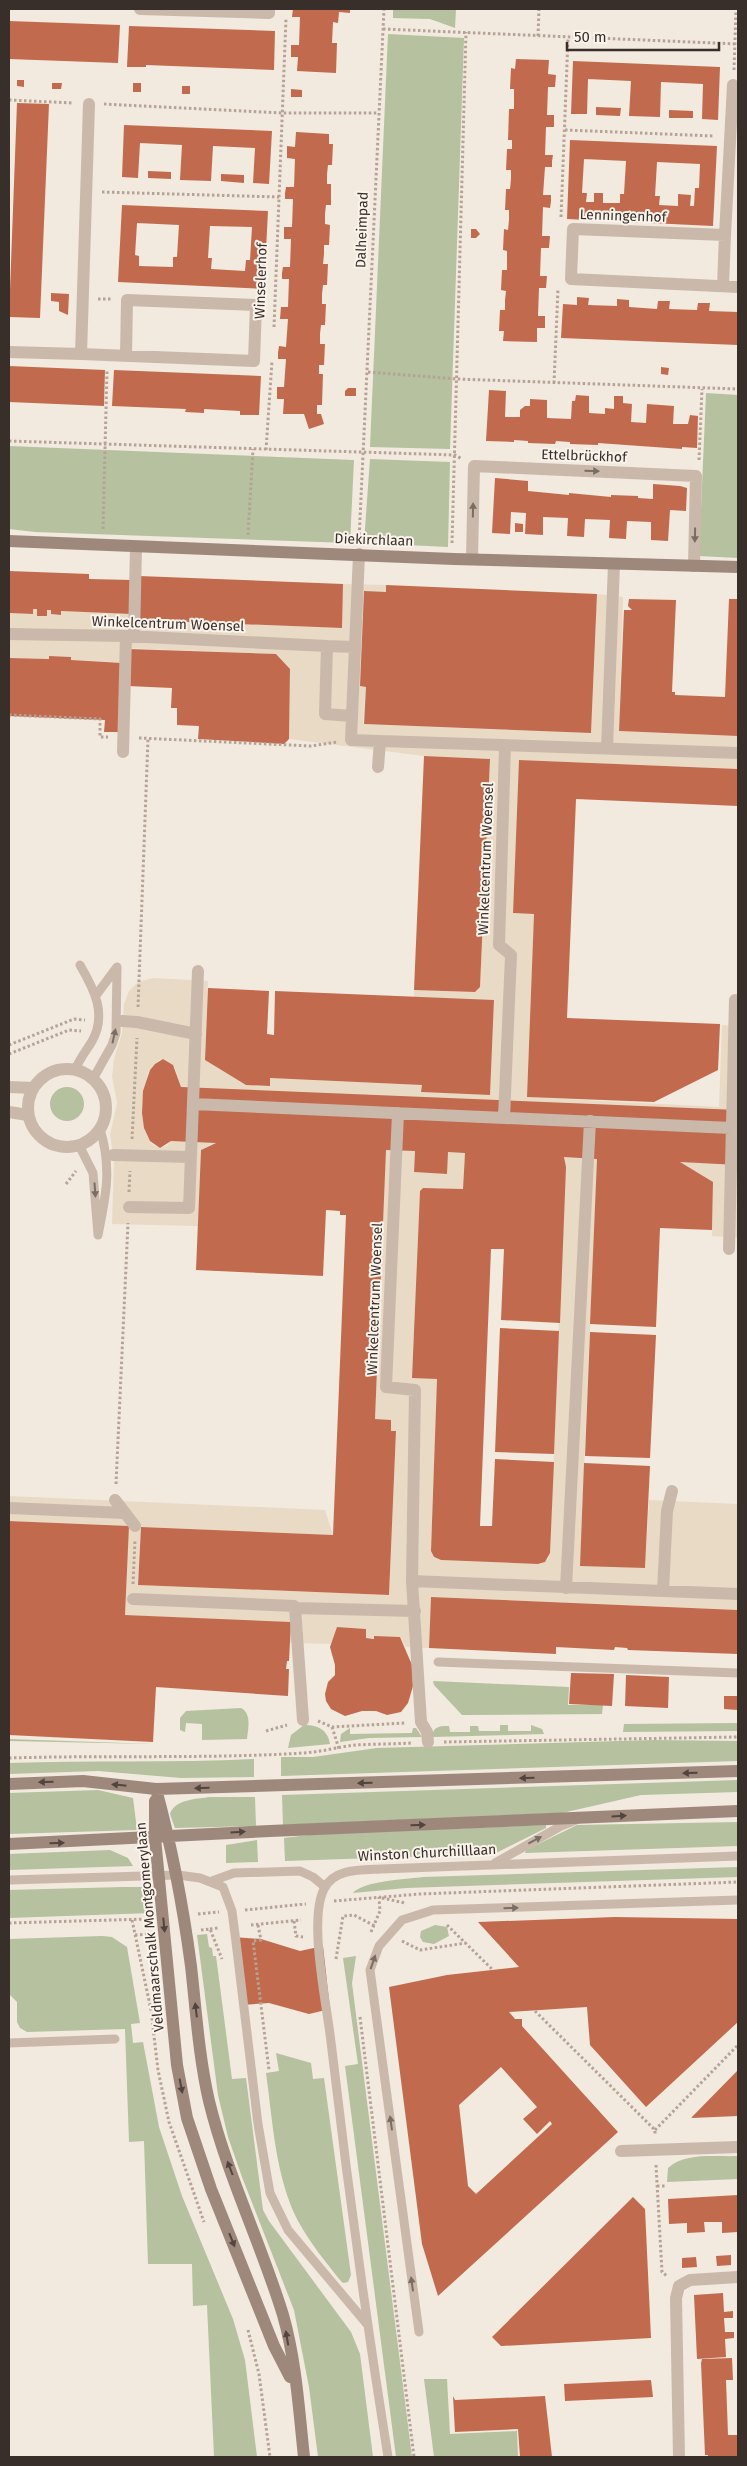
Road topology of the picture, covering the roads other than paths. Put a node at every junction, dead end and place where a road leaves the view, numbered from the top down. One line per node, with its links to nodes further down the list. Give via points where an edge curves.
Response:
1 (140, 9): 2 (street, via 269,13)
2 (269, 9)
3 (733, 85): 5 (street)
4 (89, 104): 9 (street)
5 (725, 235): 6 (street); 6 (street, Lenningenhof, via 573,229 571,279)
6 (723, 286): 7 (street, Lenningenhof)
7 (738, 287)
8 (9, 352): 9 (street, Winselerhof)
9 (81, 354): 10 (street, Winselerhof)
10 (126, 355): 10 (street, Winselerhof, via 254,361 256,305 127,300)
11 (9, 541): 12 (main road, Diekirchlaan)
12 (136, 547): 13 (main road, Diekirchlaan); 19 (street)
13 (359, 554): 14 (main road, Diekirchlaan); 21 (street)
14 (472, 559): 15 (main road, Diekirchlaan); 16 (street, Ettelbrückhof, one-way to 16, via 474,466 696,476)
15 (614, 564): 16 (main road, Diekirchlaan); 25 (street)
16 (694, 566): 17 (main road, Diekirchlaan)
17 (738, 567)
18 (9, 634): 19 (street, Winkelcentrum Woensel)
19 (130, 637): 20 (street, Winkelcentrum Woensel); 26 (street)
20 (327, 646): 21 (street, Winkelcentrum Woensel); 22 (street, via 325,714)
21 (355, 647): 22 (street)
22 (352, 716): 23 (street, via 351,740)
23 (380, 741): 24 (street); 28 (street)
24 (505, 746): 25 (street); 43 (street, Winkelcentrum Woensel, via 499,945 511,954)
25 (607, 748): 27 (street)
26 (123, 752)
27 (738, 754)
28 (378, 766)
29 (80, 965): 31 (lane)
30 (198, 971): 34 (street)
31 (97, 994): 35 (lane, via 96,1032); 36 (lane, one-way to 31, via 116,1033 117,967)
32 (735, 1000): 45 (street)
33 (122, 1021): 34 (street)
34 (196, 1034): 39 (street)
35 (75, 1070): 36 (street); 38 (street, via 56,1071)
36 (93, 1079): 46 (street, via 106,1108)
37 (9, 1087): 38 (street)
38 (33, 1088): 42 (street)
39 (193, 1104): 41 (street); 49 (street)
40 (9, 1112): 42 (street)
41 (398, 1113): 43 (street); 57 (street, Winkelcentrum Woensel, via 386,1387 415,1390)
42 (28, 1115): 47 (street, via 32,1126 47,1142 57,1146)
43 (504, 1118): 44 (street)
44 (590, 1121): 45 (street); 58 (street)
45 (731, 1128): 51 (street)
46 (100, 1129): 47 (street); 47 (lane, one-way to 46, via 93,1173 98,1235 107,1192 108,1164)
47 (79, 1145)
48 (113, 1155): 49 (street)
49 (190, 1157): 50 (street, via 189,1208)
50 (129, 1207)
51 (729, 1248)
52 (672, 1491): 59 (street, via 667,1511)
53 (115, 1500): 55 (street)
54 (9, 1508): 55 (street)
55 (125, 1514): 56 (street)
56 (135, 1526)
57 (412, 1581): 58 (street); 63 (street, Winkelcentrum Woensel)
58 (566, 1588): 59 (street)
59 (663, 1591): 60 (street)
60 (738, 1594)
61 (132, 1600): 62 (street)
62 (295, 1608): 63 (street); 66 (street)
63 (415, 1611): 67 (street, Winkelcentrum Woensel, via 421,1722)
64 (438, 1662): 65 (lane)
65 (738, 1673)
66 (303, 1720)
67 (428, 1742)
68 (738, 1771): 70 (main road, one-way to 70)
69 (9, 1784): 70 (main road, one-way to 69, via 83,1781)
70 (156, 1789): 73 (main road, Veldmaarschalk Montgomerylaan); 74 (main road, Veldmaarschalk Montgomerylaan)
71 (738, 1811): 72 (main road, Winston Churchilllaan, one-way to 71)
72 (583, 1818): 73 (main road, Winston Churchilllaan, one-way to 72); 77 (lane, one-way to 72, via 561,1826)
73 (169, 1837): 74 (main road, Winston Churchilllaan); 78 (main road, Veldmaarschalk Montgomerylaan)
74 (154, 1838): 75 (main road, Winston Churchilllaan, one-way to 74); 79 (main road, Veldmaarschalk Montgomerylaan)
75 (9, 1844)
76 (738, 1856): 77 (lane, Winston Churchilllaan)
77 (493, 1864): 82 (lane, Winston Churchilllaan, via 355,1871 336,1875)
78 (178, 1875): 79 (lane); 81 (lane); 91 (main road, Veldmaarschalk Montgomerylaan, one-way to 78, via 283,2317 260,2246 222,2149 209,2099)
79 (158, 1876): 80 (lane); 91 (main road, Veldmaarschalk Montgomerylaan, one-way to 91, via 177,2065 187,2118 211,2189 274,2346)
80 (9, 1880)
81 (212, 1881): 82 (lane, via 234,1872 300,1871); 89 (lane, via 223,1887 232,1911 258,2124 270,2193 288,2230)
82 (325, 1887): 89 (lane, via 319,1903 319,1939)
83 (738, 1900): 90 (lane, one-way to 83, via 370,1970 379,1946 402,1920 433,1910)
84 (115, 2039): 85 (lane)
85 (9, 2042)
86 (738, 2147): 87 (street)
87 (621, 2151)
88 (738, 2277): 94 (street, via 685,2283 676,2298)
89 (367, 2324): 93 (lane)
90 (419, 2332)
91 (296, 2386): 92 (main road, Veldmaarschalk Montgomerylaan)
92 (304, 2457)
93 (388, 2457)
94 (679, 2457)

